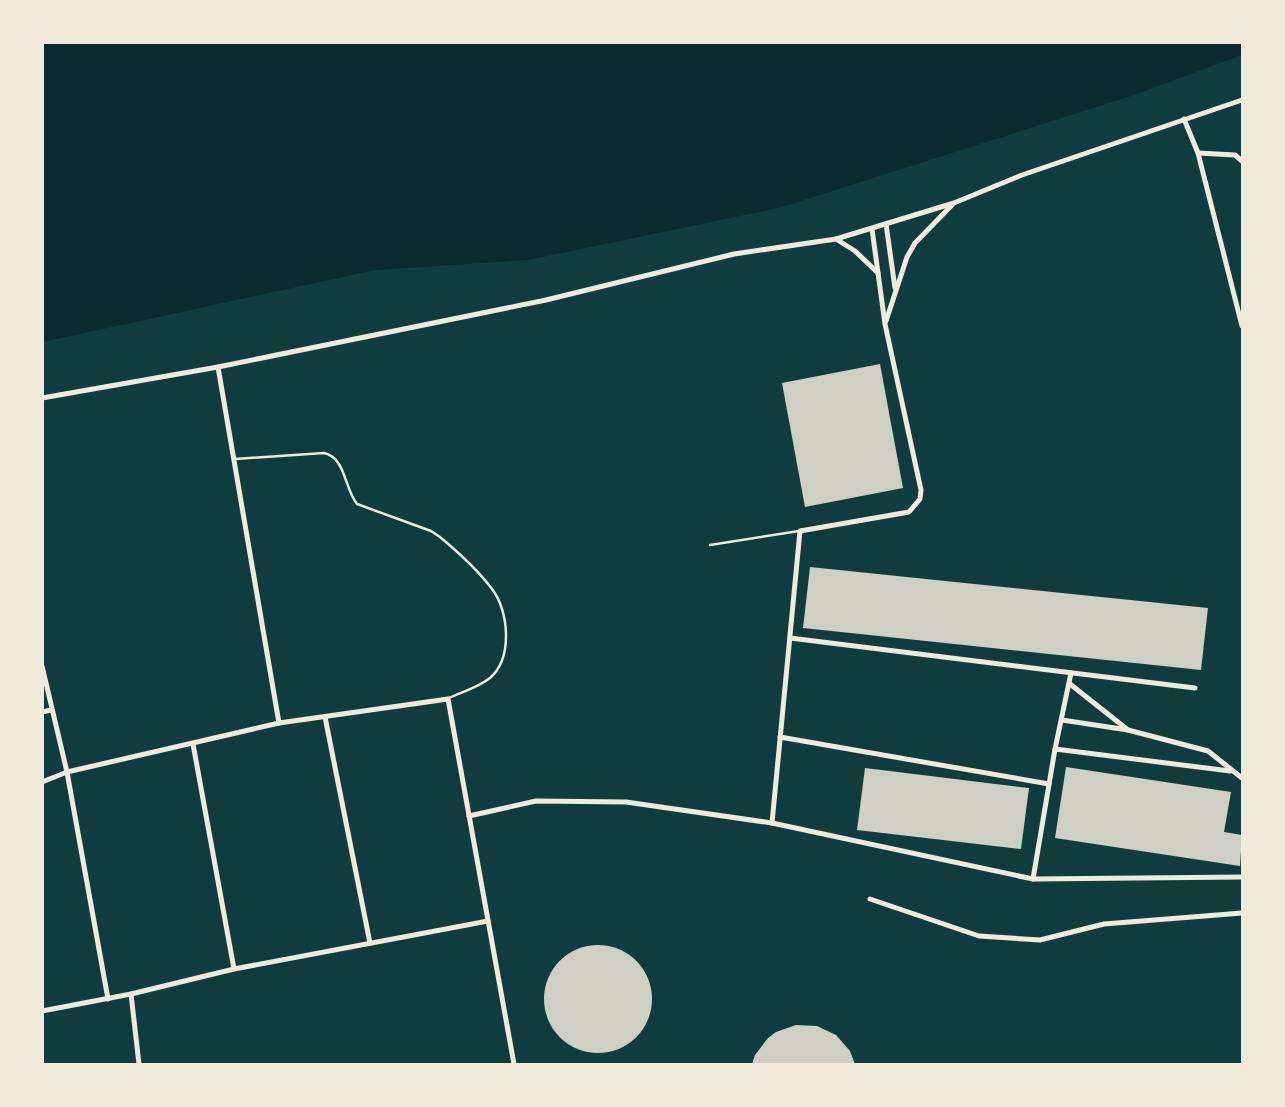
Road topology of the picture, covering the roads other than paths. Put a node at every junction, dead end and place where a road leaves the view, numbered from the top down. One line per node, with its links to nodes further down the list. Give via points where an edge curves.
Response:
1 (1242, 100): 2 (street)
2 (1184, 119): 3 (street); 5 (street, via 1022,175)
3 (1198, 153): 4 (street, via 1235,155); 12 (street)
4 (1242, 160)
5 (954, 203): 6 (street); 10 (street, via 915,243)
6 (886, 224): 7 (street); 10 (street)
7 (872, 229): 8 (street); 9 (street)
8 (836, 239): 9 (street, via 855,251); 13 (street, via 734,254 546,300)
9 (879, 274): 11 (street)
10 (895, 289): 11 (street)
11 (885, 324): 16 (street, via 921,490 920,499 909,512)
12 (1242, 326)
13 (218, 367): 14 (street); 15 (street)
14 (42, 398)
15 (234, 459): 23 (lane, via 332,455 338,461 357,504 440,537 492,589 502,609 506,645 499,668 489,679); 28 (street)
16 (800, 531): 17 (lane); 18 (street)
17 (710, 545)
18 (790, 638): 20 (street); 30 (street)
19 (42, 666): 24 (street)
20 (1071, 673): 21 (street); 22 (street)
21 (1070, 684): 27 (street); 29 (street)
22 (1195, 688)
23 (448, 699): 26 (street); 38 (street)
24 (51, 710): 25 (street); 34 (street)
25 (42, 712)
26 (325, 717): 28 (street); 45 (street)
27 (1062, 720): 29 (street); 32 (street)
28 (278, 723): 31 (street)
29 (1128, 730): 33 (street, via 1208,750)
30 (780, 736): 37 (street); 39 (street)
31 (193, 744): 34 (street); 46 (street)
32 (1055, 749): 33 (street); 37 (street)
33 (1231, 771): 35 (street)
34 (67, 772): 36 (street); 48 (street)
35 (1242, 778)
36 (42, 782)
37 (1049, 784): 41 (street)
38 (469, 816): 39 (street, via 536,800 626,802); 44 (street)
39 (772, 823): 41 (street)
40 (1242, 877): 41 (street)
41 (1034, 879)
42 (870, 899): 43 (street, via 979,936 1040,940 1104,924)
43 (1242, 913)
44 (488, 921): 45 (street); 51 (street)
45 (370, 944): 46 (street)
46 (234, 969): 47 (street)
47 (131, 994): 48 (street); 50 (street)
48 (108, 998): 49 (street)
49 (42, 1011)
50 (139, 1064)
51 (514, 1064)

